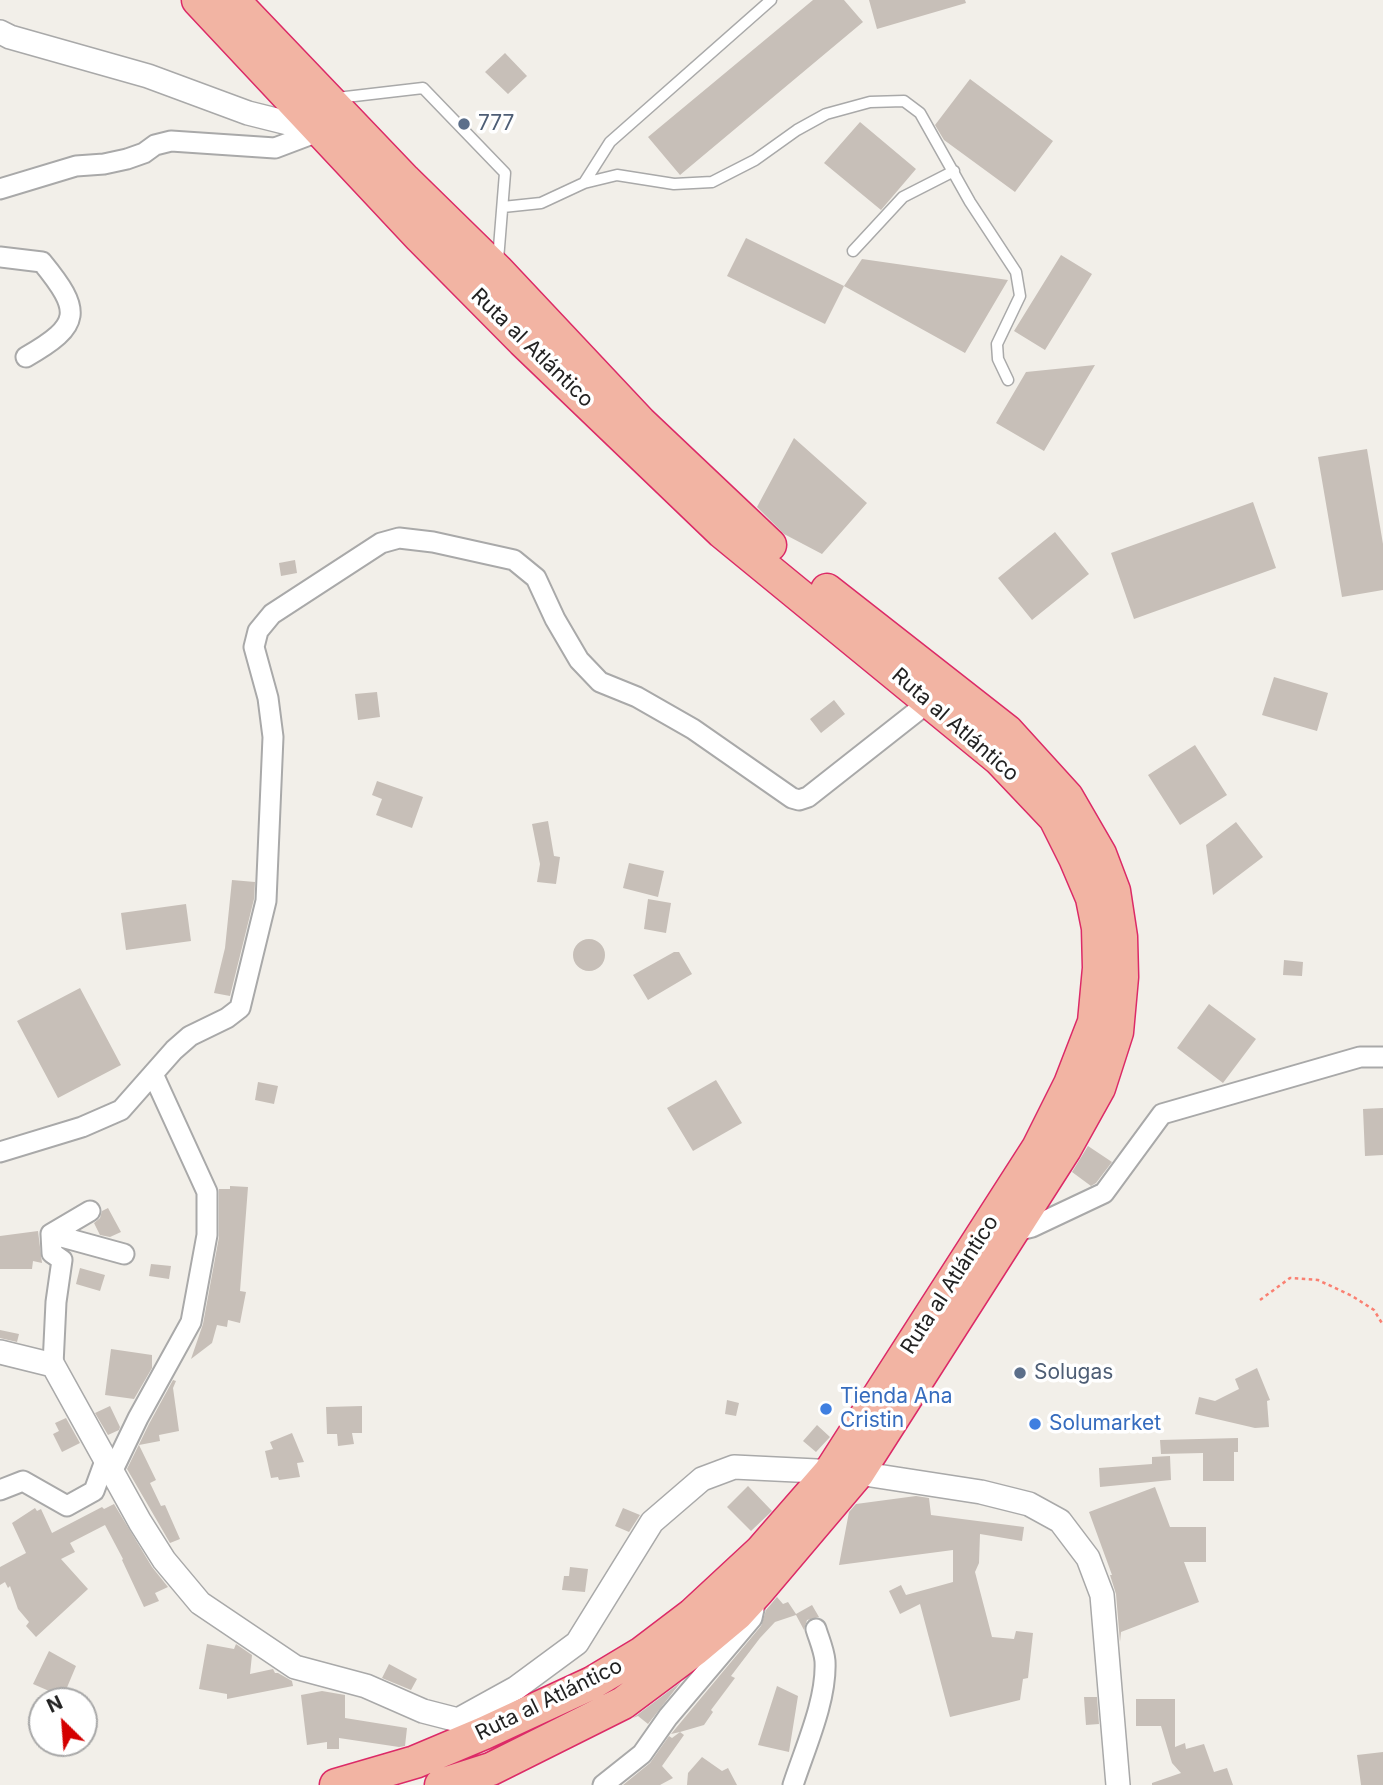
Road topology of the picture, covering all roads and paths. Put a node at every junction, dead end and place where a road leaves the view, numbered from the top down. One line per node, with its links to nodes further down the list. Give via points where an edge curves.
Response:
1 (198, 0): 6 (highway, Ruta al Atlántico)
2 (233, 0): 5 (highway, Ruta al Atlántico)
3 (771, 0): 9 (lane, via 610,142)
4 (0, 32): 6 (street, via 148,76 248,113)
5 (328, 99): 8 (highway, Ruta al Atlántico); 11 (lane, via 423,88 505,173)
6 (320, 131): 8 (highway, via 333,122 380,165); 10 (street, via 275,148 171,141 127,159 76,166); 12 (highway, Ruta al Atlántico)
7 (954, 171): 9 (lane, via 920,113 904,101 870,102 826,114 712,182 674,184 617,175); 13 (lane, via 903,197); 17 (lane, via 1016,272 1020,296 998,344 998,359)
8 (405, 180): 15 (highway, Ruta al Atlántico)
9 (584, 183): 11 (lane, via 541,203)
10 (0, 189)
11 (503, 207): 15 (lane)
12 (420, 237): 15 (highway, via 444,246 494,295 500,293); 18 (highway, Ruta al Atlántico, via 722,532)
13 (853, 251)
14 (0, 257): 16 (street, via 42,262 67,296 70,311 65,330)
15 (498, 271): 23 (highway, Ruta al Atlántico, via 640,422 755,533 1007,732 1067,797 1100,854 1114,891 1121,937 1116,1032 1099,1088)
16 (26, 358)
17 (1008, 380)
18 (930, 701): 20 (street, via 808,797 792,798 693,729 600,682 579,660 536,578 514,560 433,542 398,538 381,543 272,614 258,631 254,647 273,737 266,901 240,1008 190,1036); 31 (highway, Ruta al Atlántico, via 999,758 1055,818 1092,898 1098,928 1094,1022 1038,1148)
19 (1383, 1057): 23 (street, via 1360,1057 1163,1114 1104,1194)
20 (153, 1074): 21 (street, via 121,1110); 30 (street, via 207,1192 207,1236 191,1322)
21 (0, 1152)
22 (90, 1211): 24 (street)
23 (1012, 1232): 31 (highway, Ruta al Atlántico)
24 (51, 1234): 25 (street); 29 (street, via 52,1253 62,1260)
25 (124, 1254)
26 (1260, 1300): 27 (path, via 1290,1278 1318,1280 1374,1310)
27 (1383, 1325)
28 (0, 1352): 29 (street)
29 (53, 1366): 30 (street)
30 (109, 1466): 31 (street, via 164,1560 200,1603 295,1667 366,1686 423,1711 458,1720 516,1688 576,1643 652,1521 702,1479 734,1467); 32 (street, via 94,1490 67,1506 23,1481)
31 (844, 1472): 33 (highway, Ruta al Atlántico); 36 (highway, Ruta al Atlántico, via 692,1615 642,1653 592,1683 484,1733 415,1762); 39 (street, via 981,1492 1029,1504 1060,1521 1088,1558 1102,1595)
32 (0, 1490)
33 (758, 1591): 35 (street, via 752,1618 642,1754); 37 (highway, Ruta al Atlántico, via 694,1650 623,1703 491,1769)
34 (816, 1629): 38 (street, via 825,1660 823,1688)
35 (611, 1783)
36 (336, 1785)
37 (441, 1785)
38 (793, 1785)
39 (1118, 1785)

